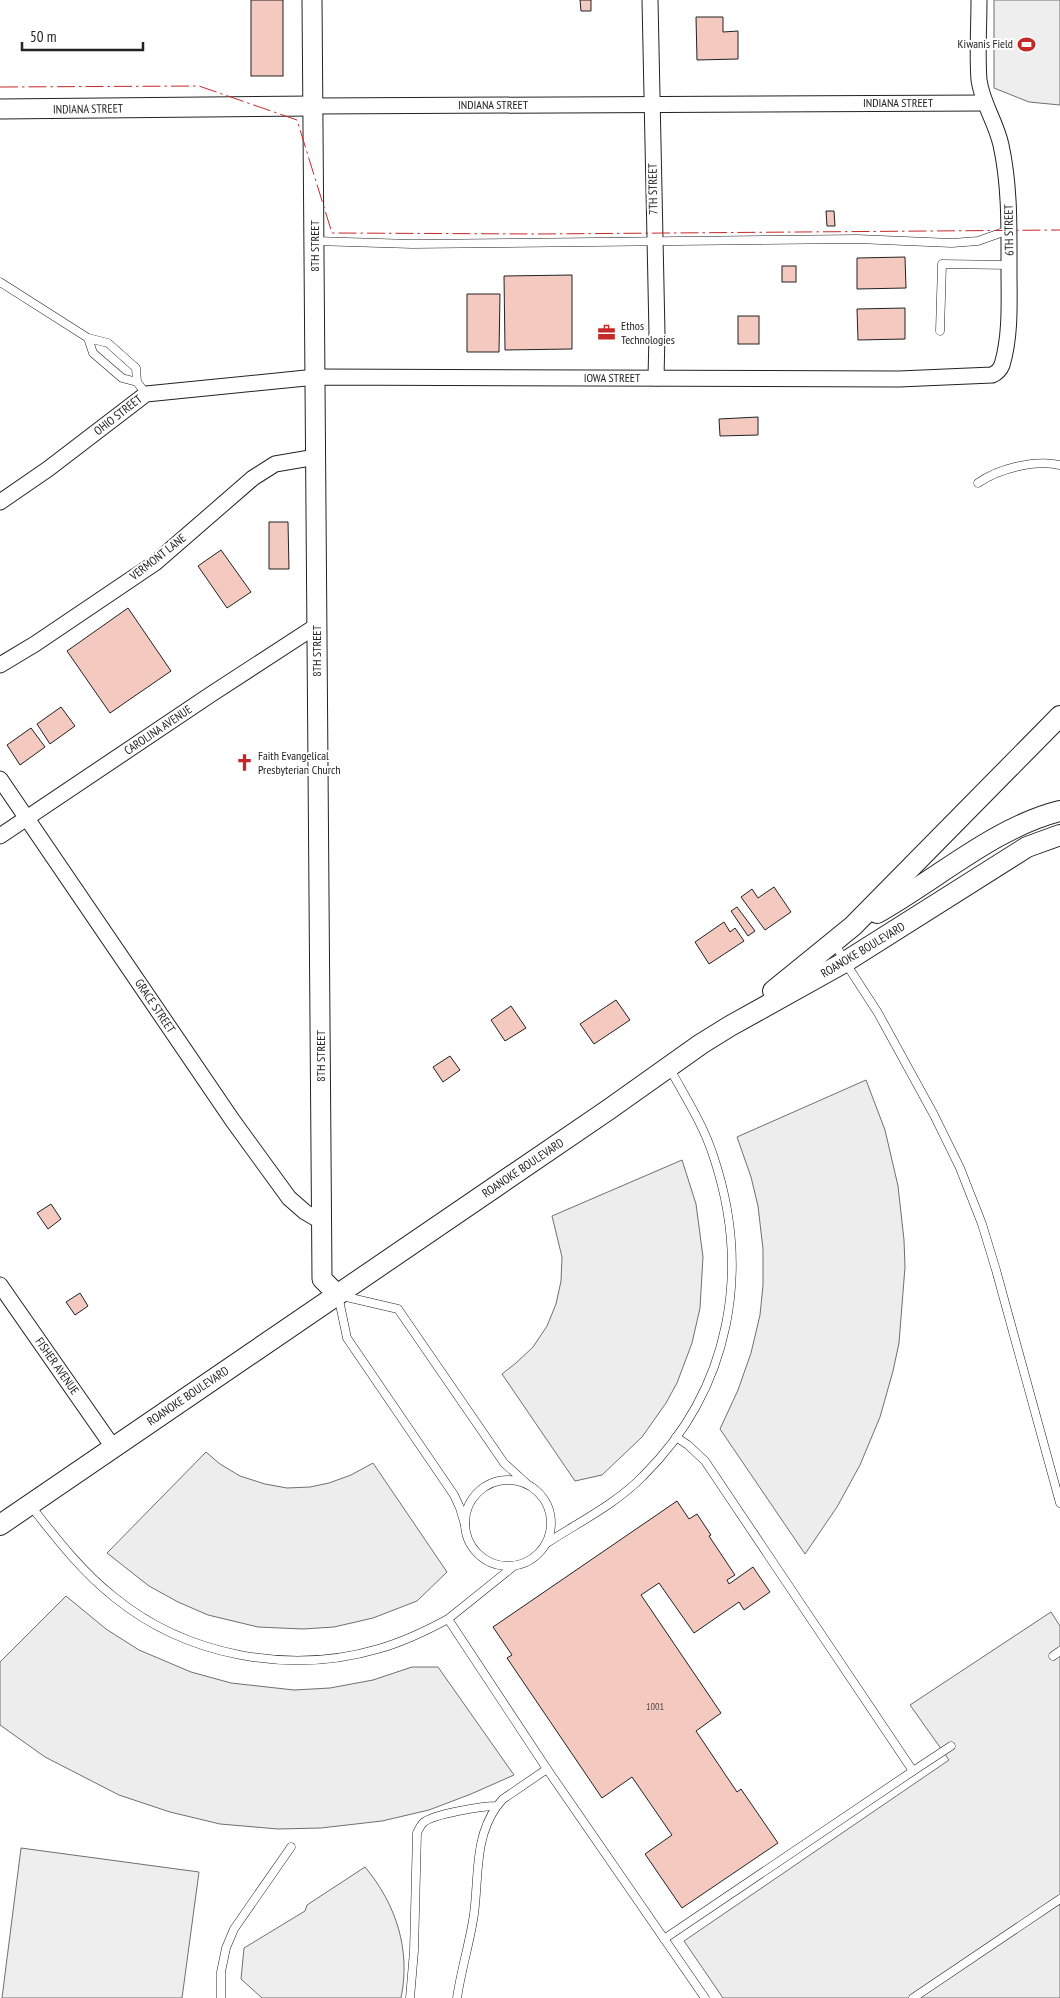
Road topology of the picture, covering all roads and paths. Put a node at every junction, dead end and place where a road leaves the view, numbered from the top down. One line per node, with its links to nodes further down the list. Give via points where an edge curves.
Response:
1 (312, 0): 6 (street, 8TH STREET)
2 (650, 0): 5 (street, 7TH STREET)
3 (979, 0): 4 (street, 6TH STREET, via 979,81)
4 (985, 103): 5 (street, INDIANA STREET); 8 (street, 6TH STREET, via 1001,144)
5 (652, 104): 6 (street, INDIANA STREET); 10 (street, 7TH STREET)
6 (314, 106): 7 (street, INDIANA STREET); 9 (street, 8TH STREET)
7 (0, 109)
8 (1009, 230): 10 (lane, via 978,241 952,243); 11 (street, 6TH STREET)
9 (315, 241): 10 (lane, via 412,244); 15 (street, 8TH STREET)
10 (654, 241): 16 (street, 7TH STREET)
11 (1009, 265): 13 (lane, via 942,264); 17 (street, 6TH STREET, via 1006,346 998,372 992,376)
12 (0, 282): 14 (lane)
13 (940, 332)
14 (88, 338): 18 (lane, via 93,353 122,378); 18 (lane, via 108,343 136,368)
15 (316, 377): 16 (street, IOWA STREET); 18 (street, OHIO STREET); 19 (street, 8TH STREET)
16 (656, 378): 17 (street, IOWA STREET)
17 (909, 378)
18 (141, 388): 22 (street, OHIO STREET, via 48,469)
19 (316, 457): 23 (street, 8TH STREET); 24 (street, VERMONT LANE, via 275,464 253,478 155,563)
20 (1060, 466): 21 (lane, via 1008,468)
21 (978, 483)
22 (0, 502)
23 (316, 626): 28 (street, CAROLINA AVENUE); 36 (street, 8TH STREET)
24 (0, 665)
25 (1060, 716): 31 (main road)
26 (0, 779): 28 (street, GRACE STREET)
27 (1060, 811): 31 (main road, ROANOKE BOULEVARD, via 1009,830 907,896)
28 (27, 818): 30 (street, CAROLINA AVENUE); 36 (street, GRACE STREET, via 289,1198)
29 (1060, 835): 33 (main road, ROANOKE BOULEVARD, via 1027,847)
30 (0, 836)
31 (853, 926): 32 (main road)
32 (834, 942): 33 (lane); 34 (main road)
33 (845, 962): 34 (main road, ROANOKE BOULEVARD); 42 (lane, via 878,1013 960,1168 996,1270)
34 (730, 1026): 35 (main road, ROANOKE BOULEVARD)
35 (668, 1067): 38 (main road, ROANOKE BOULEVARD); 39 (lane, via 713,1153 728,1207 733,1249 732,1290 721,1346 704,1392)
36 (322, 1222): 38 (street, 8TH STREET, via 322,1278)
37 (0, 1285): 40 (street, FISHER AVENUE)
38 (338, 1295): 40 (main road, ROANOKE BOULEVARD); 41 (lane, via 398,1308 504,1463); 44 (lane, via 347,1338 454,1495)
39 (676, 1437): 46 (lane, via 629,1489); 53 (lane, via 705,1462)
40 (114, 1447): 43 (main road, ROANOKE BOULEVARD)
41 (527, 1484): 44 (lane, via 505,1480 484,1487 467,1510); 46 (lane, via 547,1503 551,1523)
42 (1060, 1503)
43 (30, 1505): 45 (main road, ROANOKE BOULEVARD); 48 (lane, via 81,1567 113,1597 165,1630 227,1652 286,1660 354,1655 402,1641)
44 (465, 1525): 47 (lane, via 468,1539 476,1552 500,1566)
45 (0, 1526)
46 (547, 1543): 47 (lane, via 527,1562)
47 (514, 1566): 48 (lane)
48 (448, 1619): 52 (lane)
49 (1060, 1651): 50 (lane)
50 (1053, 1656)
51 (951, 1746): 53 (lane)
52 (547, 1769): 54 (lane); 57 (lane)
53 (913, 1771): 57 (lane)
54 (497, 1806): 59 (lane, via 432,1818 420,1825 417,1833); 60 (lane, via 483,1830 474,1916)
55 (291, 1846): 58 (lane, via 234,1929 221,1972)
56 (1060, 1899): 62 (lane)
57 (664, 1939): 61 (lane)
58 (221, 1998)
59 (410, 1998)
60 (456, 1998)
61 (705, 1998)
62 (913, 1998)

